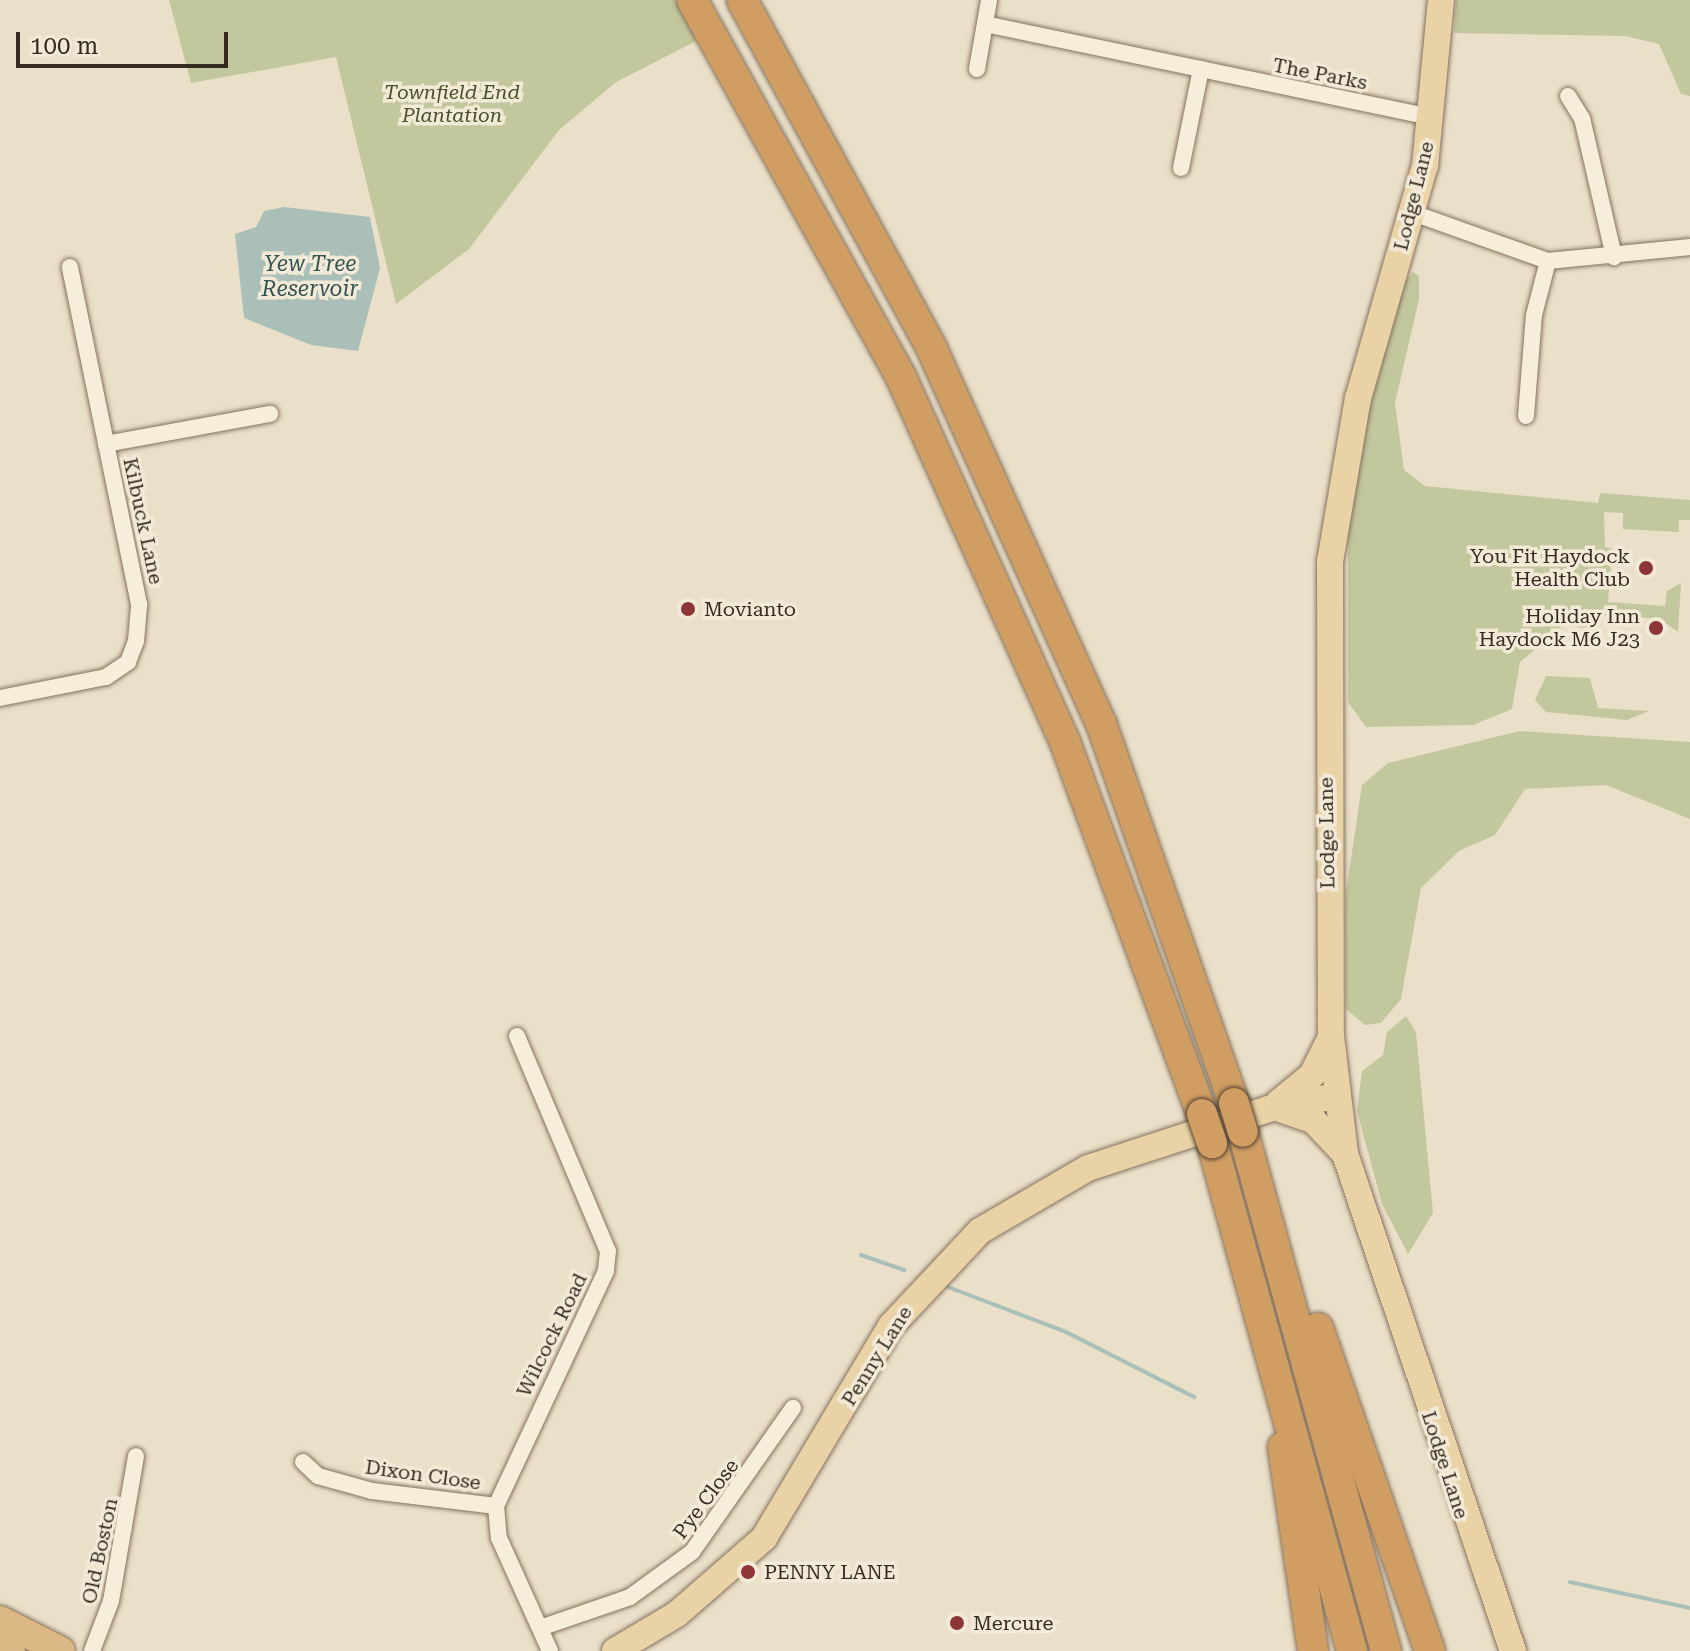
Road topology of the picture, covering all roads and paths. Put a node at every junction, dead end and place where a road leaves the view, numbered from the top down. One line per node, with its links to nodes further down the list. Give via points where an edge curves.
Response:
1 (692, 0): 26 (highway, bridge, via 901,377 1065,742 1212,1143)
2 (989, 0): 5 (street)
3 (1441, 0): 9 (main road, Lodge Lane)
4 (747, 9): 25 (highway, bridge, via 931,347 1101,723)
5 (985, 24): 6 (street); 7 (street, The Parks)
6 (977, 69)
7 (1201, 69): 9 (street, The Parks); 10 (street)
8 (1568, 96): 13 (street, via 1582,118)
9 (1432, 117): 11 (main road, Lodge Lane)
10 (1181, 168)
11 (1413, 213): 14 (street); 21 (main road, Lodge Lane, via 1358,398 1330,561)
12 (1690, 247): 13 (street)
13 (1614, 257): 14 (street)
14 (1548, 261): 17 (street, via 1534,315)
15 (70, 267): 18 (street, Kilbuck Lane)
16 (270, 414): 18 (street, Kilbuck Lane)
17 (1526, 416)
18 (106, 444): 19 (street, Kilbuck Lane, via 139,604 128,662 106,677)
19 (0, 698)
20 (517, 1036): 30 (street, Wilcock Road, via 608,1251 606,1271)
21 (1331, 1036): 22 (main road, Lodge Lane); 23 (main road, via 1312,1075)
22 (1336, 1096): 23 (main road, Penny Lane); 24 (main road, Lodge Lane)
23 (1268, 1109): 24 (main road, via 1305,1116); 38 (main road, Penny Lane, via 1088,1168 980,1231 891,1326 764,1538 677,1614)
24 (1345, 1154): 43 (main road, Lodge Lane)
25 (1266, 1201): 41 (highway); 42 (highway, via 1339,1379)
26 (1270, 1354): 39 (highway); 40 (highway)
27 (793, 1408): 32 (street, Pye Close, via 791,1428 692,1552 630,1597)
28 (136, 1456): 36 (street, Old Boston, via 111,1601)
29 (303, 1462): 30 (street, Dixon Close, via 318,1476 372,1491)
30 (496, 1506): 32 (street, via 499,1538)
31 (0, 1620): 35 (highway)
32 (540, 1628): 37 (street)
33 (0, 1646): 34 (highway)
34 (11, 1651)
35 (61, 1651)
36 (92, 1651)
37 (550, 1651)
38 (615, 1651)
39 (1313, 1651)
40 (1352, 1651)
41 (1386, 1651)
42 (1430, 1651)
43 (1513, 1651)

